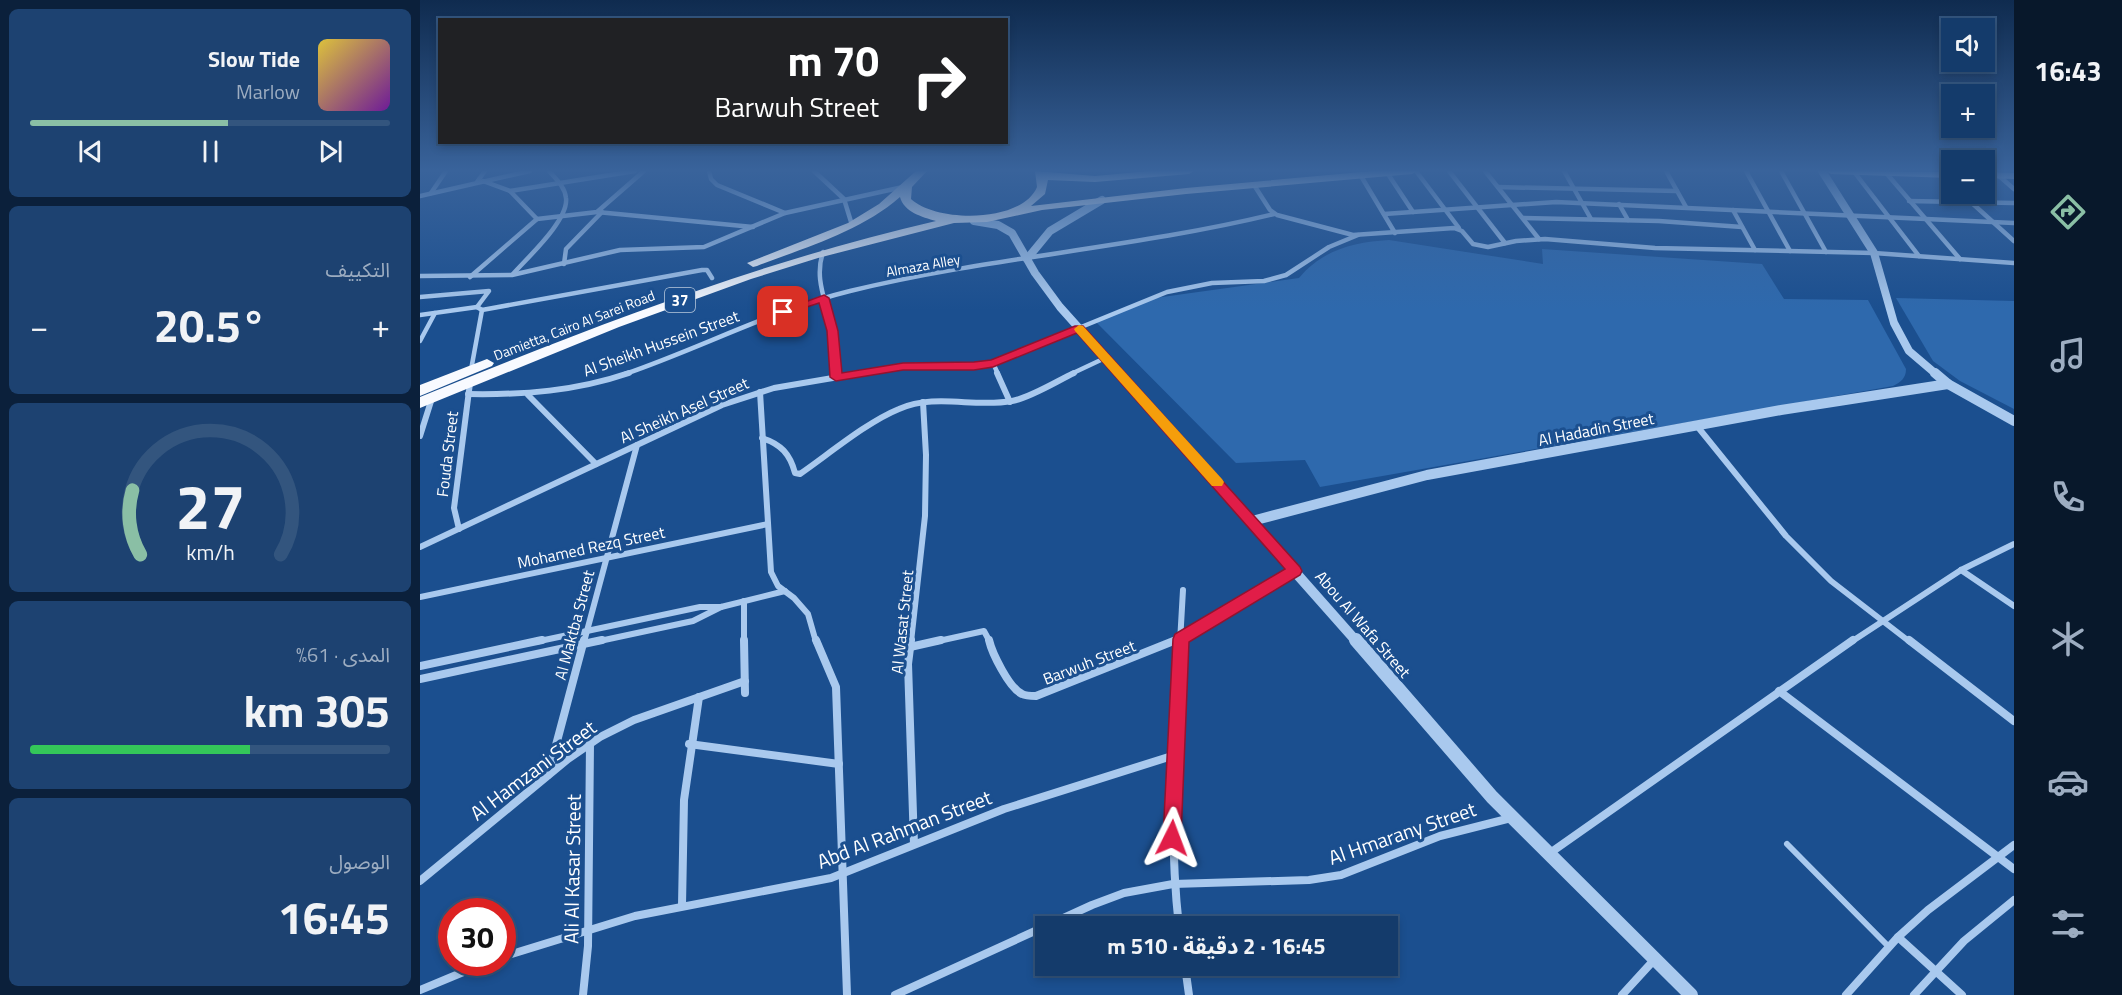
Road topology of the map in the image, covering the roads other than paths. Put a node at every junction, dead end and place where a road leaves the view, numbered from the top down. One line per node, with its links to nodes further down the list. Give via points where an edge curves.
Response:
1 (551, 217): 24 (street)
2 (563, 217): 52 (street)
3 (594, 217): 51 (street, via 566,249)
4 (649, 217): 33 (street)
5 (776, 217): 33 (street)
6 (850, 217): 32 (street)
7 (864, 217): 32 (highway, Damietta, Cairo Al Sarei Road / 37)
8 (935, 217): 27 (highway)
9 (991, 217): 29 (highway)
10 (1071, 217): 48 (street, via 1043,238)
11 (1260, 217): 48 (street, Almaza Alley, via 1167,239)
12 (1287, 217): 37 (street)
13 (1386, 217): 36 (street)
14 (1451, 217): 35 (street)
15 (1485, 217): 41 (street)
16 (1736, 217): 34 (street)
17 (1771, 217): 43 (street)
18 (1806, 217): 45 (street)
19 (1851, 217): 46 (street)
20 (1888, 217): 47 (street)
21 (1896, 217): 26 (street)
22 (1987, 217): 30 (street)
23 (1523, 218): 25 (street); 39 (street)
24 (537, 219): 54 (street)
25 (1591, 219): 28 (street)
26 (1924, 219): 30 (street); 49 (street)
27 (949, 220): 29 (highway); 38 (highway, Damietta, Cairo Al Sarei Road / 37)
28 (1628, 220): 34 (street)
29 (974, 221): 48 (street, Abou Al Wafa Street, via 1009,230)
30 (1992, 222): 31 (street); 40 (street)
31 (2014, 223)
32 (852, 225): 38 (highway, via 880,224 884,230); 55 (highway, Damietta, Cairo Al Sarei Road / 37)
33 (756, 227): 51 (street, via 704,247 620,250)
34 (1742, 227): 42 (street)
35 (1459, 229): 36 (street); 41 (street, via 1478,245 1493,247)
36 (1395, 232): 37 (street)
37 (1358, 235): 61 (street, Al Sheikh Asel Street, via 1279,277 1175,290)
38 (877, 238): 44 (highway, Damietta, Cairo Al Sarei Road / 37)
39 (1539, 239): 41 (street); 42 (street, via 1654,248)
40 (2013, 240)
41 (1505, 243)
42 (1755, 250): 43 (street)
43 (1790, 251): 45 (street)
44 (823, 252): 57 (street, via 817,278); 66 (highway, Damietta, Cairo Al Sarei Road / 37, via 661,307)
45 (1827, 252): 46 (street)
46 (1874, 254): 47 (street); 67 (street, via 1902,340 1920,362)
47 (1919, 256): 49 (street)
48 (1028, 259): 57 (street, Almaza Alley); 61 (street, Abou Al Wafa Street, via 1049,293)
49 (1960, 259): 50 (street)
50 (2014, 263)
51 (564, 264): 52 (street)
52 (512, 275): 54 (street)
53 (420, 276): 54 (street)
54 (470, 277)
55 (712, 279): 58 (street, via 707,270 698,270); 66 (highway, Damietta, Cairo Al Sarei Road / 37)
56 (420, 297): 58 (street, Fouda Street, via 489,291)
57 (824, 298): 65 (street, via 833,331); 70 (street, Al Sheikh Hussein Street, via 606,380)
58 (480, 308): 59 (street); 66 (street, Fouda Street)
59 (435, 313): 60 (street); 62 (street)
60 (420, 315)
61 (1079, 328): 63 (street, Abou Al Wafa Street); 64 (street, Al Sheikh Asel Street)
62 (420, 341)
63 (1105, 358): 72 (street); 79 (street, Abou Al Wafa Street)
64 (993, 363): 65 (street, Al Sheikh Asel Street, via 903,366); 72 (street)
65 (836, 377): 68 (street, Al Sheikh Asel Street)
66 (470, 382): 69 (highway, Damietta, Cairo Al Sarei Road / 37); 70 (street, Al Sheikh Hussein Street); 81 (street, Fouda Street, via 454,508)
67 (1948, 384): 73 (street); 74 (street, Al Hadadin Street)
68 (759, 392): 76 (street); 77 (street, Al Sheikh Asel Street)
69 (423, 394): 75 (street)
70 (528, 395): 78 (street)
71 (923, 402): 72 (street); 76 (street, via 886,415 800,474 794,471 793,461 785,450); 97 (street, Al Wasat Street, via 925,516)
72 (1010, 402)
73 (2014, 421)
74 (1697, 426): 79 (street, Al Hadadin Street, via 1426,476); 93 (street, via 1786,536 1831,581)
75 (420, 436)
76 (762, 438): 80 (street)
77 (637, 446): 78 (street, Al Sheikh Asel Street); 84 (street, Al Maktba Street)
78 (596, 464): 81 (street, Al Sheikh Asel Street)
79 (1252, 521): 86 (street, Abou Al Wafa Street)
80 (768, 524): 84 (street, Mohamed Rezq Street); 88 (street, via 771,572)
81 (459, 529): 83 (street, Al Sheikh Asel Street)
82 (2014, 544): 85 (street)
83 (420, 547)
84 (606, 558): 89 (street, Mohamed Rezq Street); 94 (street, Al Maktba Street)
85 (1961, 570): 91 (street); 93 (street)
86 (1295, 571): 95 (street, Barwuh Street); 110 (street, Abou Al Wafa Street)
87 (1183, 590): 95 (street)
88 (785, 591): 90 (street); 108 (street, via 808,614 822,659 834,679)
89 (420, 597)
90 (744, 601): 92 (street); 100 (street)
91 (2014, 606)
92 (721, 607): 94 (street); 96 (street, via 699,620)
93 (1882, 620): 101 (street); 104 (street)
94 (586, 631): 96 (street, Al Maktba Street); 98 (street)
95 (1181, 639): 97 (street, Barwuh Street, via 1031,696 1016,690 992,653 987,633 980,631); 107 (street)
96 (583, 645): 99 (street); 109 (street, Al Maktba Street)
97 (910, 647): 111 (street, Al Wasat Street)
98 (420, 666)
99 (420, 680)
100 (745, 681): 102 (street); 103 (street, Al Hamzani Street)
101 (1779, 691): 114 (street); 115 (street)
102 (745, 693)
103 (699, 697): 105 (street, Al Hamzani Street, via 634,720); 106 (street)
104 (2014, 721)
105 (590, 744): 109 (street, Al Hamzani Street); 123 (street, Ali Al Kasar Street)
106 (689, 744): 108 (street); 121 (street, via 681,821)
107 (1175, 755): 111 (street, Abd Al Rahman Street, via 1004,809); 119 (street)
108 (839, 764): 117 (street)
109 (547, 776): 118 (street, Al Hamzani Street)
110 (1511, 818): 114 (street, Abou Al Wafa Street); 119 (street, Al Hmarany Street, via 1440,836 1341,875 1309,880)
111 (914, 844): 117 (street, Abd Al Rahman Street)
112 (1787, 844): 125 (lane)
113 (2014, 845): 115 (street)
114 (1549, 854): 127 (street, Abou Al Wafa Street)
115 (1998, 855): 116 (street); 124 (street)
116 (2014, 869)
117 (843, 875): 121 (street, Abd Al Rahman Street); 133 (street)
118 (420, 880)
119 (1173, 884): 122 (street); 134 (street, Al Hmarany Street, via 1108,898)
120 (2014, 900): 128 (street)
121 (682, 905): 123 (street, Abd Al Rahman Street)
122 (1177, 916)
123 (588, 929): 126 (street, Abd Al Rahman Street); 132 (street, Ali Al Kasar Street)
124 (1898, 937): 125 (street); 128 (street)
125 (1889, 947): 138 (street)
126 (516, 952)
127 (1655, 959): 136 (street); 137 (street, Abou Al Wafa Street)
128 (1935, 971): 139 (street); 140 (street)
129 (454, 976): 131 (street)
130 (1186, 976): 135 (street)
131 (420, 990)
132 (583, 995)
133 (847, 995)
134 (895, 995)
135 (1189, 995)
136 (1622, 995)
137 (1690, 995)
138 (1846, 995)
139 (1914, 995)
140 (1962, 995)

